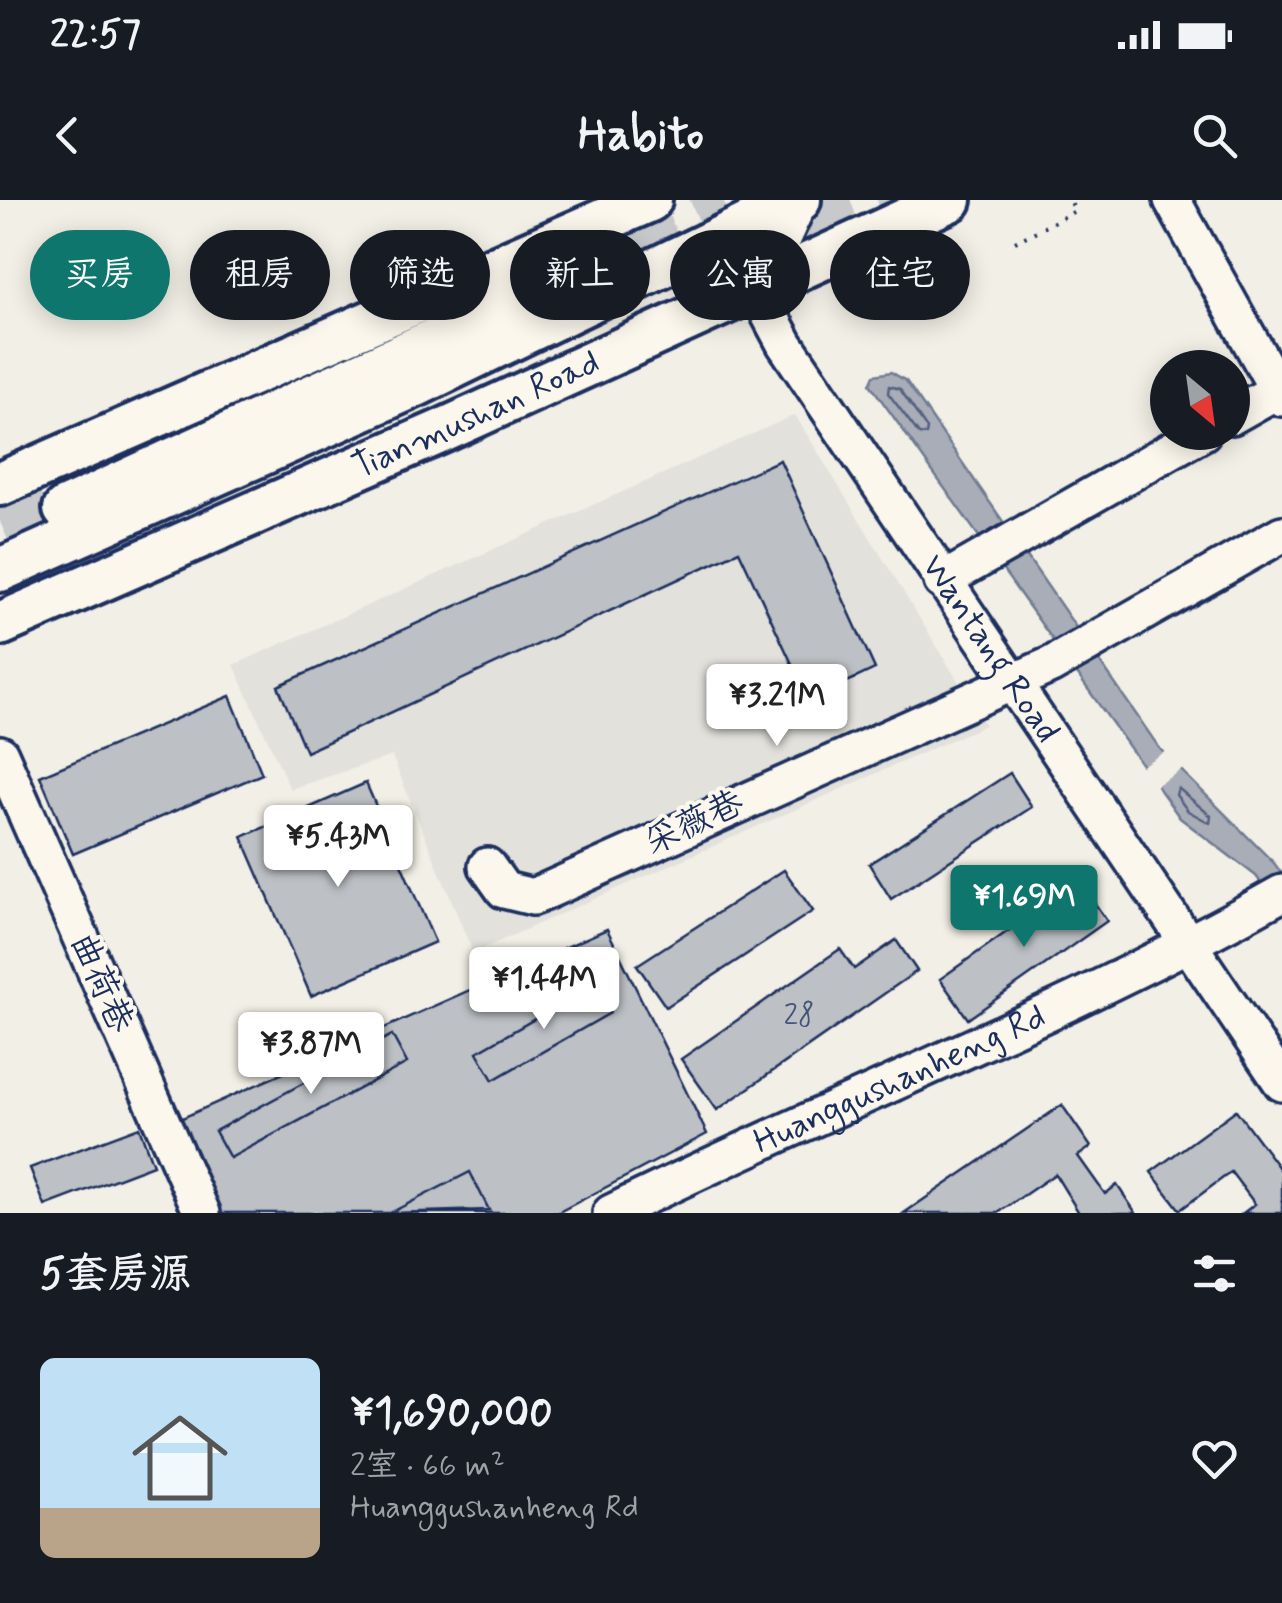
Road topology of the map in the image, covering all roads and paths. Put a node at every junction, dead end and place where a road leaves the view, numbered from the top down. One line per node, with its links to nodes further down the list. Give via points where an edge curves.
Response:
1 (650, 200): 15 (main road)
2 (731, 200): 17 (main road)
3 (800, 200): 7 (street); 18 (main road, Tianmushan Road, via 416,385)
4 (950, 200): 9 (main road, Tianmushan Road)
5 (1070, 200): 8 (path, via 1076,212)
6 (1172, 200): 12 (street)
7 (786, 230)
8 (1015, 242)
9 (810, 263)
10 (684, 320): 20 (main road, Tianmushan Road)
11 (772, 320): 19 (street, Wantang Road)
12 (1280, 394): 13 (street)
13 (1250, 408)
14 (1170, 450): 19 (street)
15 (0, 484)
16 (1282, 534): 21 (street, 采薇巷)
17 (0, 539)
18 (0, 570)
19 (942, 581): 21 (street, Wantang Road)
20 (0, 624)
21 (1010, 683): 23 (street, 采薇巷, via 533,897 504,890); 25 (street, Wantang Road)
22 (0, 754): 27 (street, 曲荷巷)
23 (487, 866)
24 (1272, 898): 25 (street, Huanggushanheng Rd)
25 (1189, 945): 26 (street, Wantang Road); 28 (street, Huanggushanheng Rd)
26 (1282, 1083)
27 (202, 1213)
28 (611, 1213)

